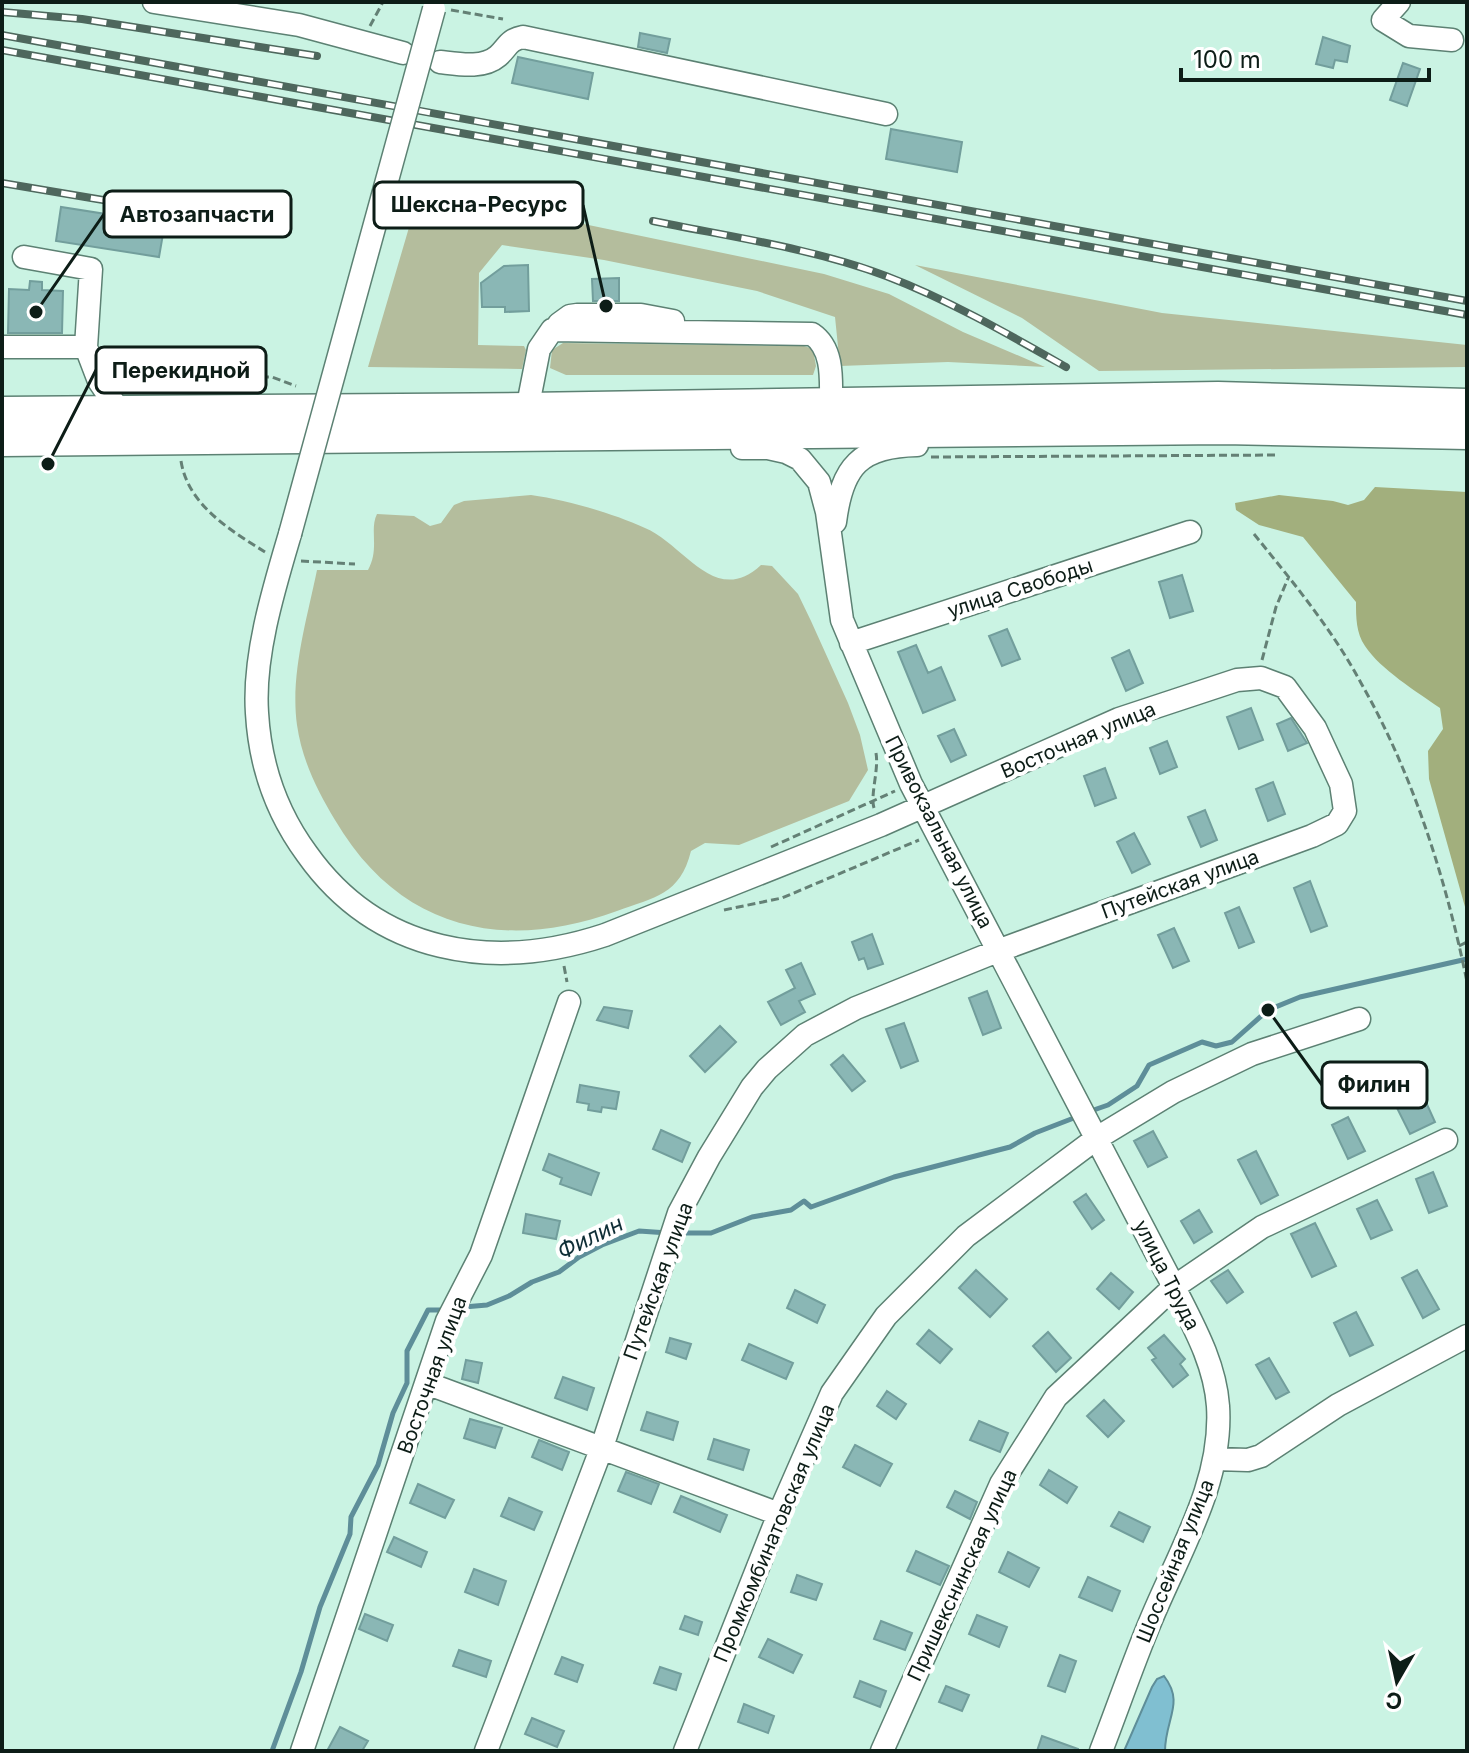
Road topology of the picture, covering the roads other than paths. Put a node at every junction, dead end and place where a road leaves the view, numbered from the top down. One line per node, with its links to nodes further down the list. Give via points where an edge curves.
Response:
1 (154, 2): 5 (street, via 299,25)
2 (1399, 2): 4 (street, via 1383,20 1409,36)
3 (442, 7): 24 (street, Восточная улица, bridge, via 266,627 257,713 268,781 288,826 324,877 381,924 446,948 519,954 568,946 652,918)
4 (1452, 40)
5 (403, 53)
6 (440, 62): 7 (street, via 485,63 523,37)
7 (886, 114)
8 (24, 257): 10 (street, via 91,269)
9 (2, 347): 10 (street)
10 (86, 347): 14 (street, via 99,381)
11 (831, 404): 12 (highway, via 1218,399); 13 (highway); 13 (street, via 830,366 821,340 803,333 552,330 539,349)
12 (1467, 406)
13 (527, 410): 14 (highway)
14 (120, 412): 15 (highway)
15 (2, 414)
16 (1467, 432): 17 (highway, via 1209,427)
17 (382, 435): 19 (highway); 21 (street, via 516,449 786,452 800,459 819,482)
18 (1467, 438): 21 (street, via 894,446 866,455 845,476)
19 (2, 439)
20 (1190, 532): 22 (street, улица Свободы)
21 (831, 551): 22 (street, Привокзальная улица, via 837,598)
22 (851, 643): 24 (street, Привокзальная улица)
23 (1261, 678): 24 (street, Восточная улица, via 1237,680 1119,719); 25 (street, Путейская улица, via 1285,687 1315,728 1341,784 1345,811 1337,824)
24 (923, 807): 25 (street, Привокзальная улица)
25 (1000, 950): 28 (street, Привокзальная улица); 33 (street, Путейская улица, via 824,1023 788,1049 752,1087 668,1239)
26 (569, 1002): 32 (street, Восточная улица, via 481,1255 447,1321)
27 (1359, 1019): 28 (street, Промкомбинатовская улица, via 1252,1054 1173,1092)
28 (1088, 1120): 30 (street, улица Труда); 35 (street, Промкомбинатовская улица, via 886,1316 832,1393)
29 (1446, 1140): 30 (street, Пришекснинская улица, via 1262,1227)
30 (1174, 1287): 34 (street, улица Труда, via 1212,1372 1218,1417); 39 (street, Пришекснинская улица, via 1056,1397 1025,1445 1001,1484)
31 (1467, 1336): 34 (street, Шоссейная улица, via 1338,1405 1261,1456)
32 (426, 1383): 33 (street); 36 (street, Восточная улица)
33 (602, 1447): 35 (street); 37 (street, Путейская улица)
34 (1215, 1459): 40 (street, Шоссейная улица)
35 (779, 1514): 38 (street, Промкомбинатовская улица)
36 (302, 1751)
37 (486, 1751)
38 (685, 1751)
39 (882, 1751)
40 (1101, 1751)

